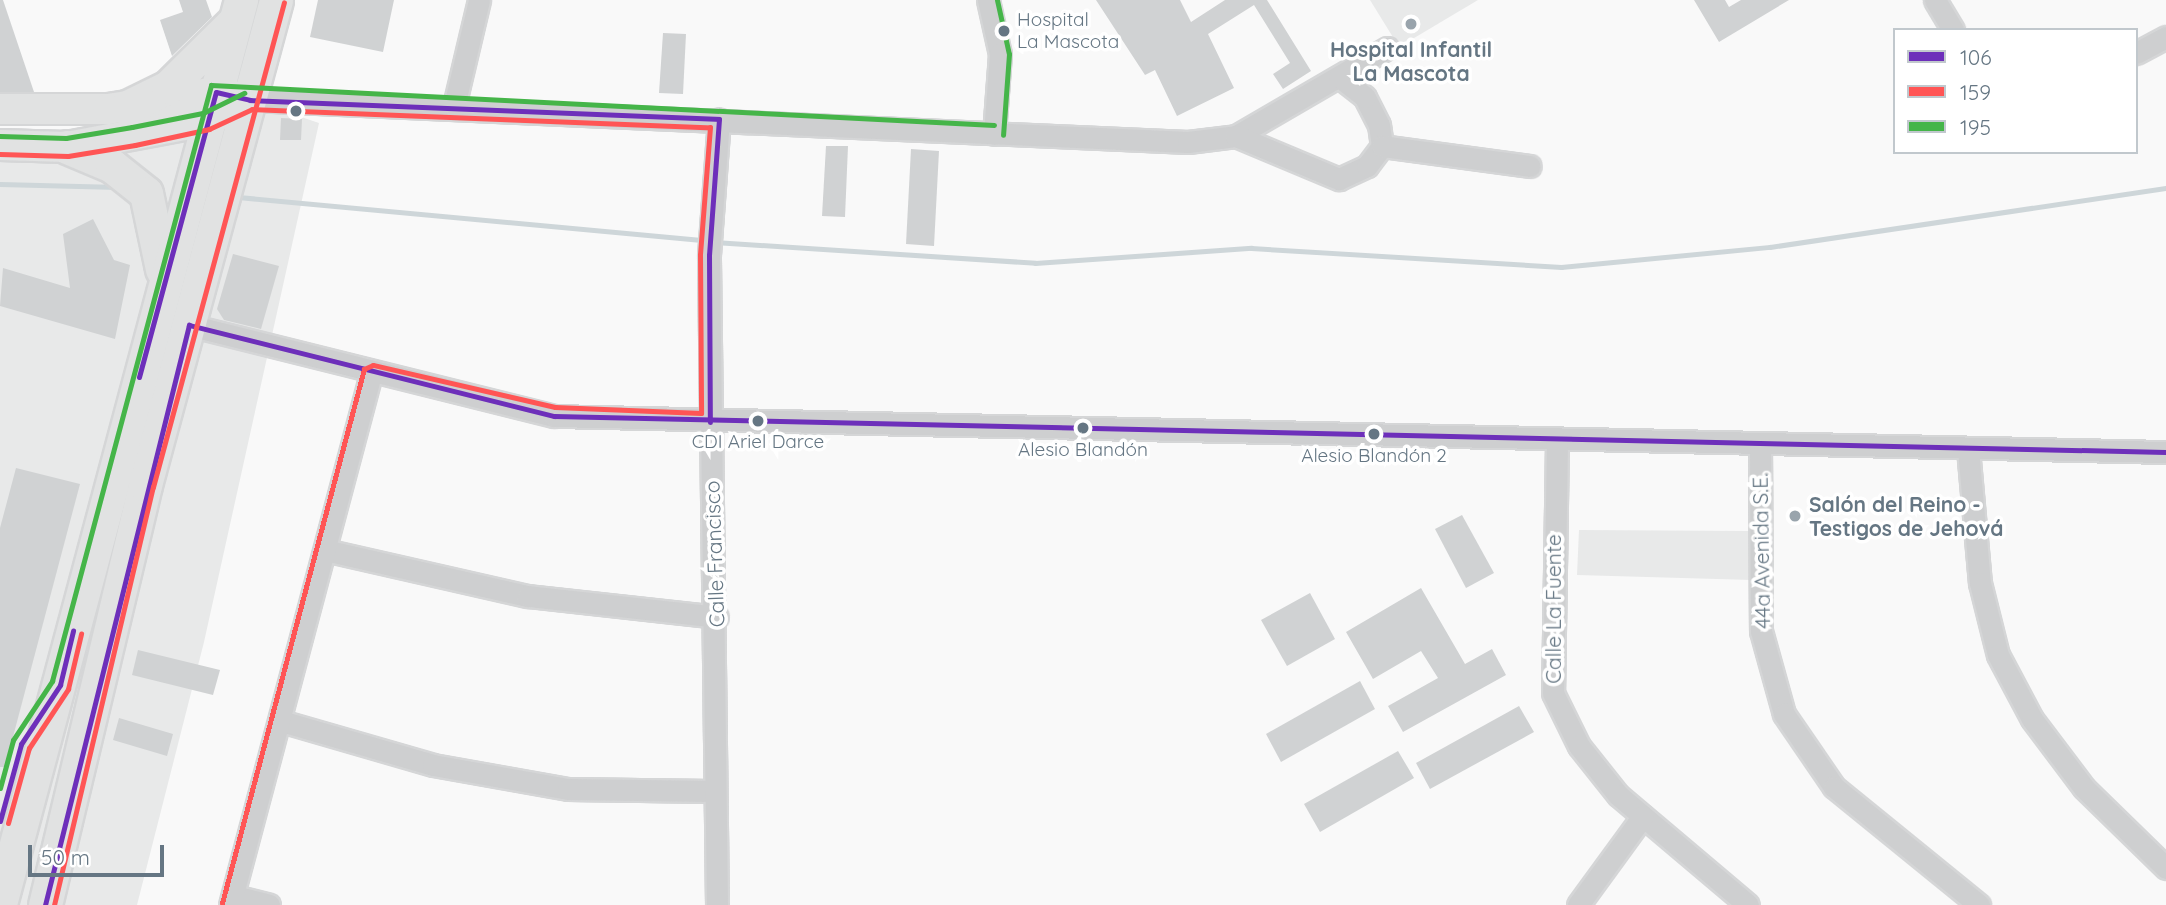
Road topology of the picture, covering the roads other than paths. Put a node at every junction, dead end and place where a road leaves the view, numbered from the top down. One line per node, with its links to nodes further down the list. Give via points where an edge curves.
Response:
1 (276, 0): 11 (main road)
2 (479, 0): 12 (street)
3 (988, 0): 17 (street, via 1000,54)
4 (1935, 0): 6 (street)
5 (238, 10): 13 (main road, via 168,87); 14 (main road)
6 (1952, 28)
7 (2166, 37): 9 (street)
8 (1387, 48): 10 (street)
9 (2138, 52)
10 (1339, 77): 18 (street); 20 (street, via 1365,97)
11 (250, 100): 12 (street); 14 (main road); 24 (main road)
12 (454, 106): 16 (street)
13 (127, 107): 14 (main road); 15 (main road)
14 (211, 107): 21 (main road); 23 (main road)
15 (0, 109)
16 (719, 119): 17 (street); 26 (street, Calle Francisco, via 709,255)
17 (994, 134): 18 (street, via 1188,142)
18 (1236, 136): 20 (street, via 1339,178 1367,166)
19 (0, 145): 21 (main road)
20 (1382, 146): 22 (street)
21 (67, 147): 23 (main road, via 112,166 146,193)
22 (1530, 166)
23 (164, 285): 38 (main road)
24 (188, 325): 25 (street); 39 (main road)
25 (371, 374): 26 (street, via 554,416); 31 (street)
26 (710, 422): 27 (street); 32 (street, Calle Francisco)
27 (1557, 442): 28 (street); 35 (street, Calle La Fuente, via 1553,693 1578,746)
28 (1760, 444): 29 (street); 44 (street, 44a Avenida S.E., via 1761,631 1784,714 1835,787)
29 (1968, 449): 30 (street); 36 (street, via 1980,583 1998,655 2032,719 2084,788)
30 (2166, 452)
31 (325, 550): 32 (street, via 528,596); 33 (street)
32 (717, 617): 34 (street, Calle Francisco)
33 (281, 721): 34 (street, via 433,765 568,789); 37 (street)
34 (712, 791): 41 (street, Calle Francisco)
35 (1643, 816): 42 (street); 43 (street, Calle La Fuente)
36 (2166, 868)
37 (232, 900): 40 (street)
38 (0, 904)
39 (45, 905)
40 (269, 905)
41 (717, 905)
42 (1578, 905)
43 (1748, 905)
44 (1979, 905)

